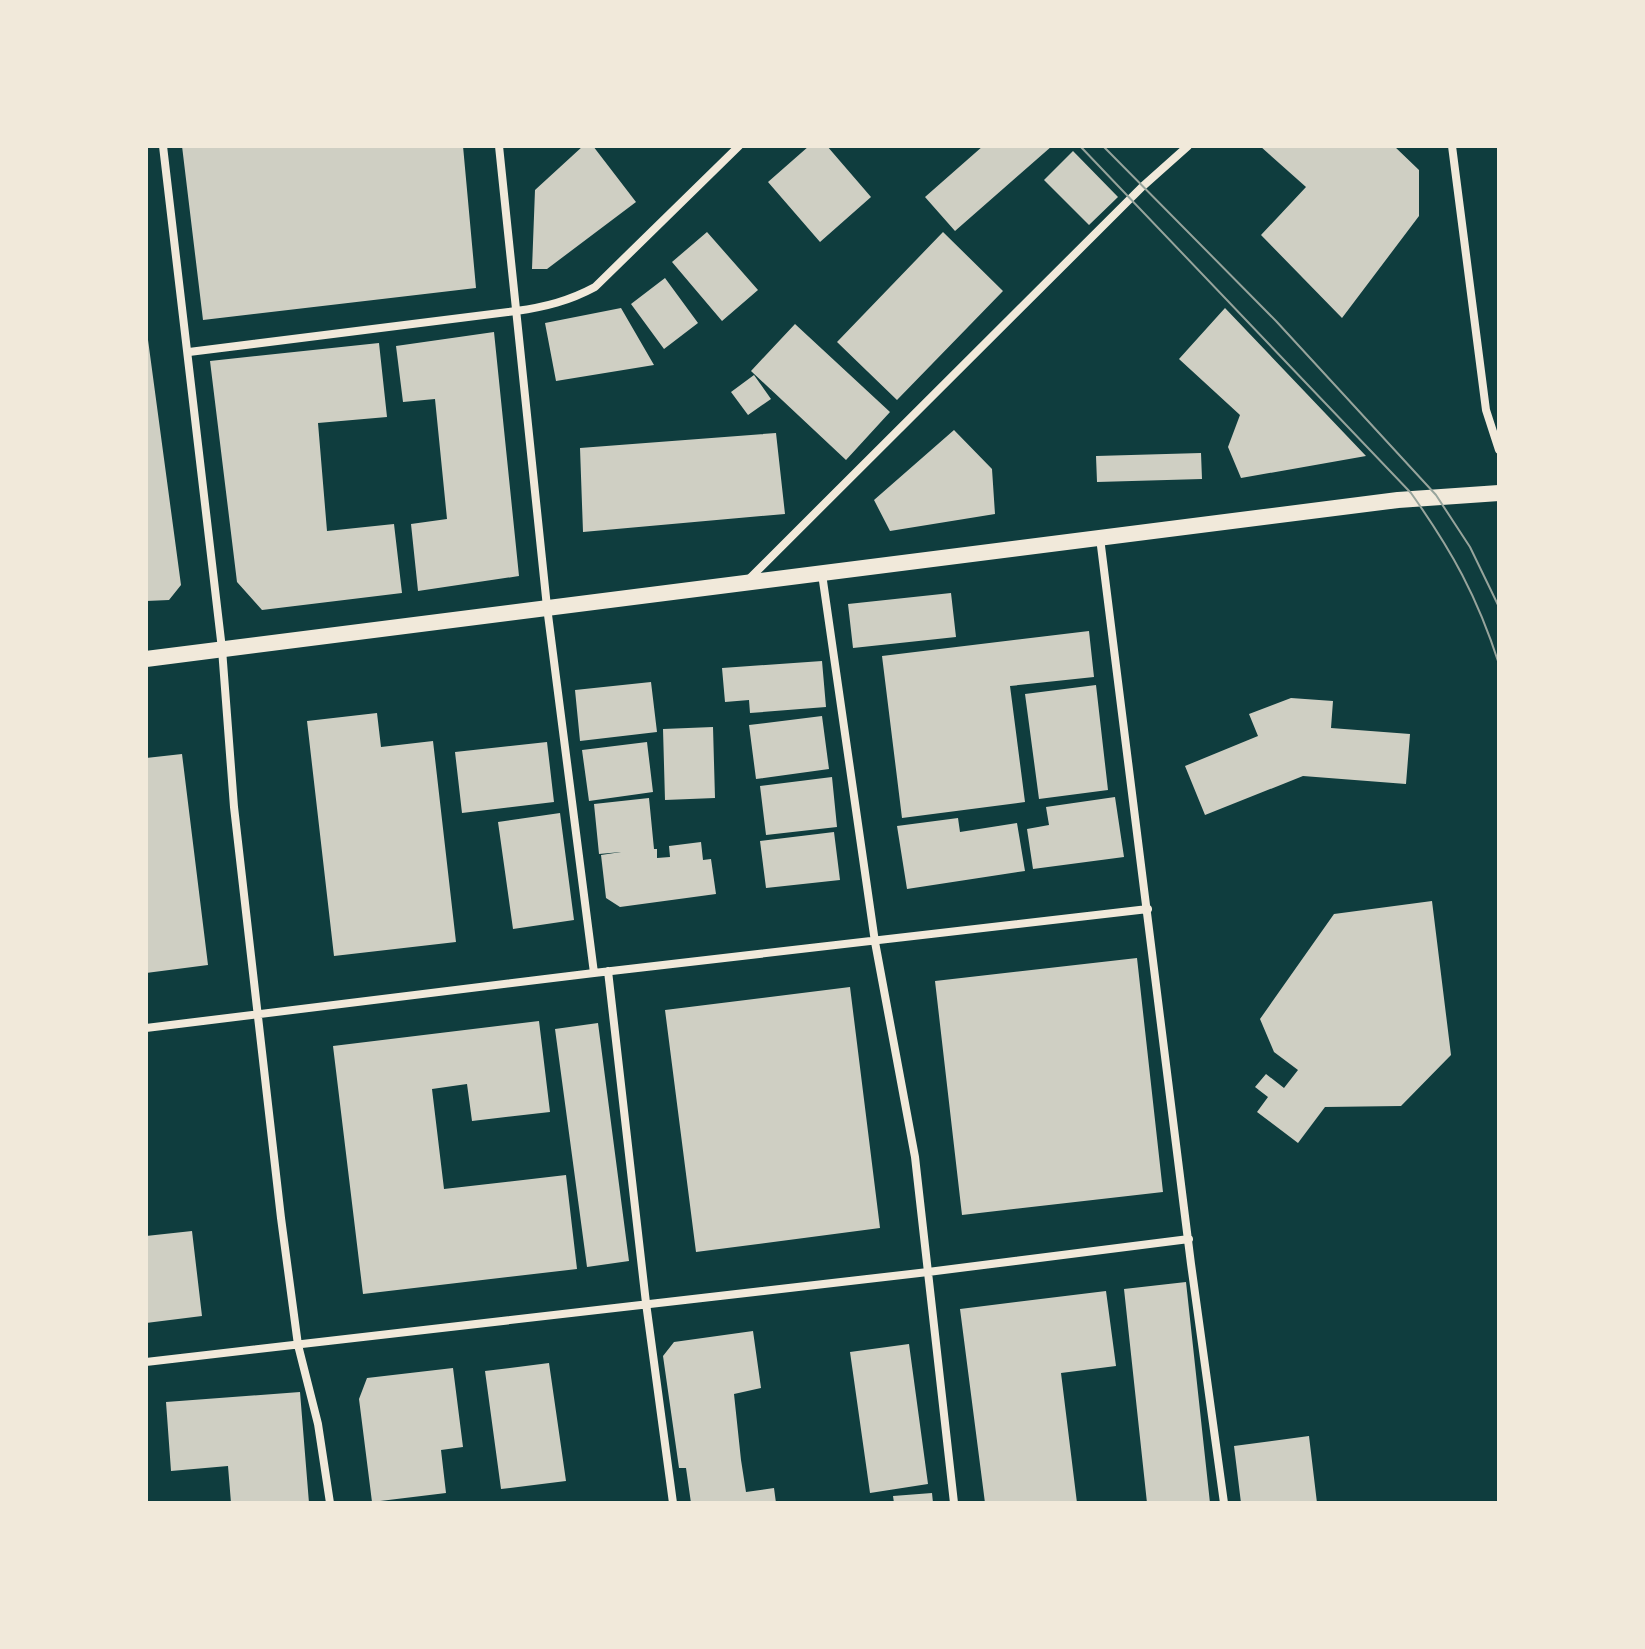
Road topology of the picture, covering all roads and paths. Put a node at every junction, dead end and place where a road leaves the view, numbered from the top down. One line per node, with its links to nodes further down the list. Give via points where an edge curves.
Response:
1 (163, 146): 7 (street)
2 (499, 146): 6 (street)
3 (739, 146): 6 (street, via 595,287 553,306)
4 (1188, 146): 12 (street)
5 (1452, 146): 8 (street, via 1486,410)
6 (516, 311): 7 (street); 13 (street)
7 (189, 352): 14 (street)
8 (1499, 450)
9 (1499, 493): 10 (main road, via 1436,495)
10 (1100, 538): 11 (main road); 16 (street)
11 (822, 574): 12 (main road); 17 (street)
12 (744, 583): 13 (main road)
13 (547, 607): 14 (main road); 19 (street)
14 (222, 649): 15 (main road); 20 (street)
15 (146, 659)
16 (1148, 909): 17 (street); 22 (street)
17 (875, 942): 18 (street); 23 (street, via 915,1157)
18 (608, 971): 19 (street); 24 (street)
19 (594, 973): 20 (street)
20 (258, 1013): 21 (street); 25 (street)
21 (146, 1028)
22 (1189, 1239): 23 (street); 30 (street)
23 (928, 1272): 24 (street); 29 (street)
24 (646, 1303): 25 (street); 28 (street)
25 (298, 1345): 26 (street); 27 (street)
26 (146, 1362)
27 (330, 1503)
28 (673, 1503)
29 (954, 1503)
30 (1224, 1503)

